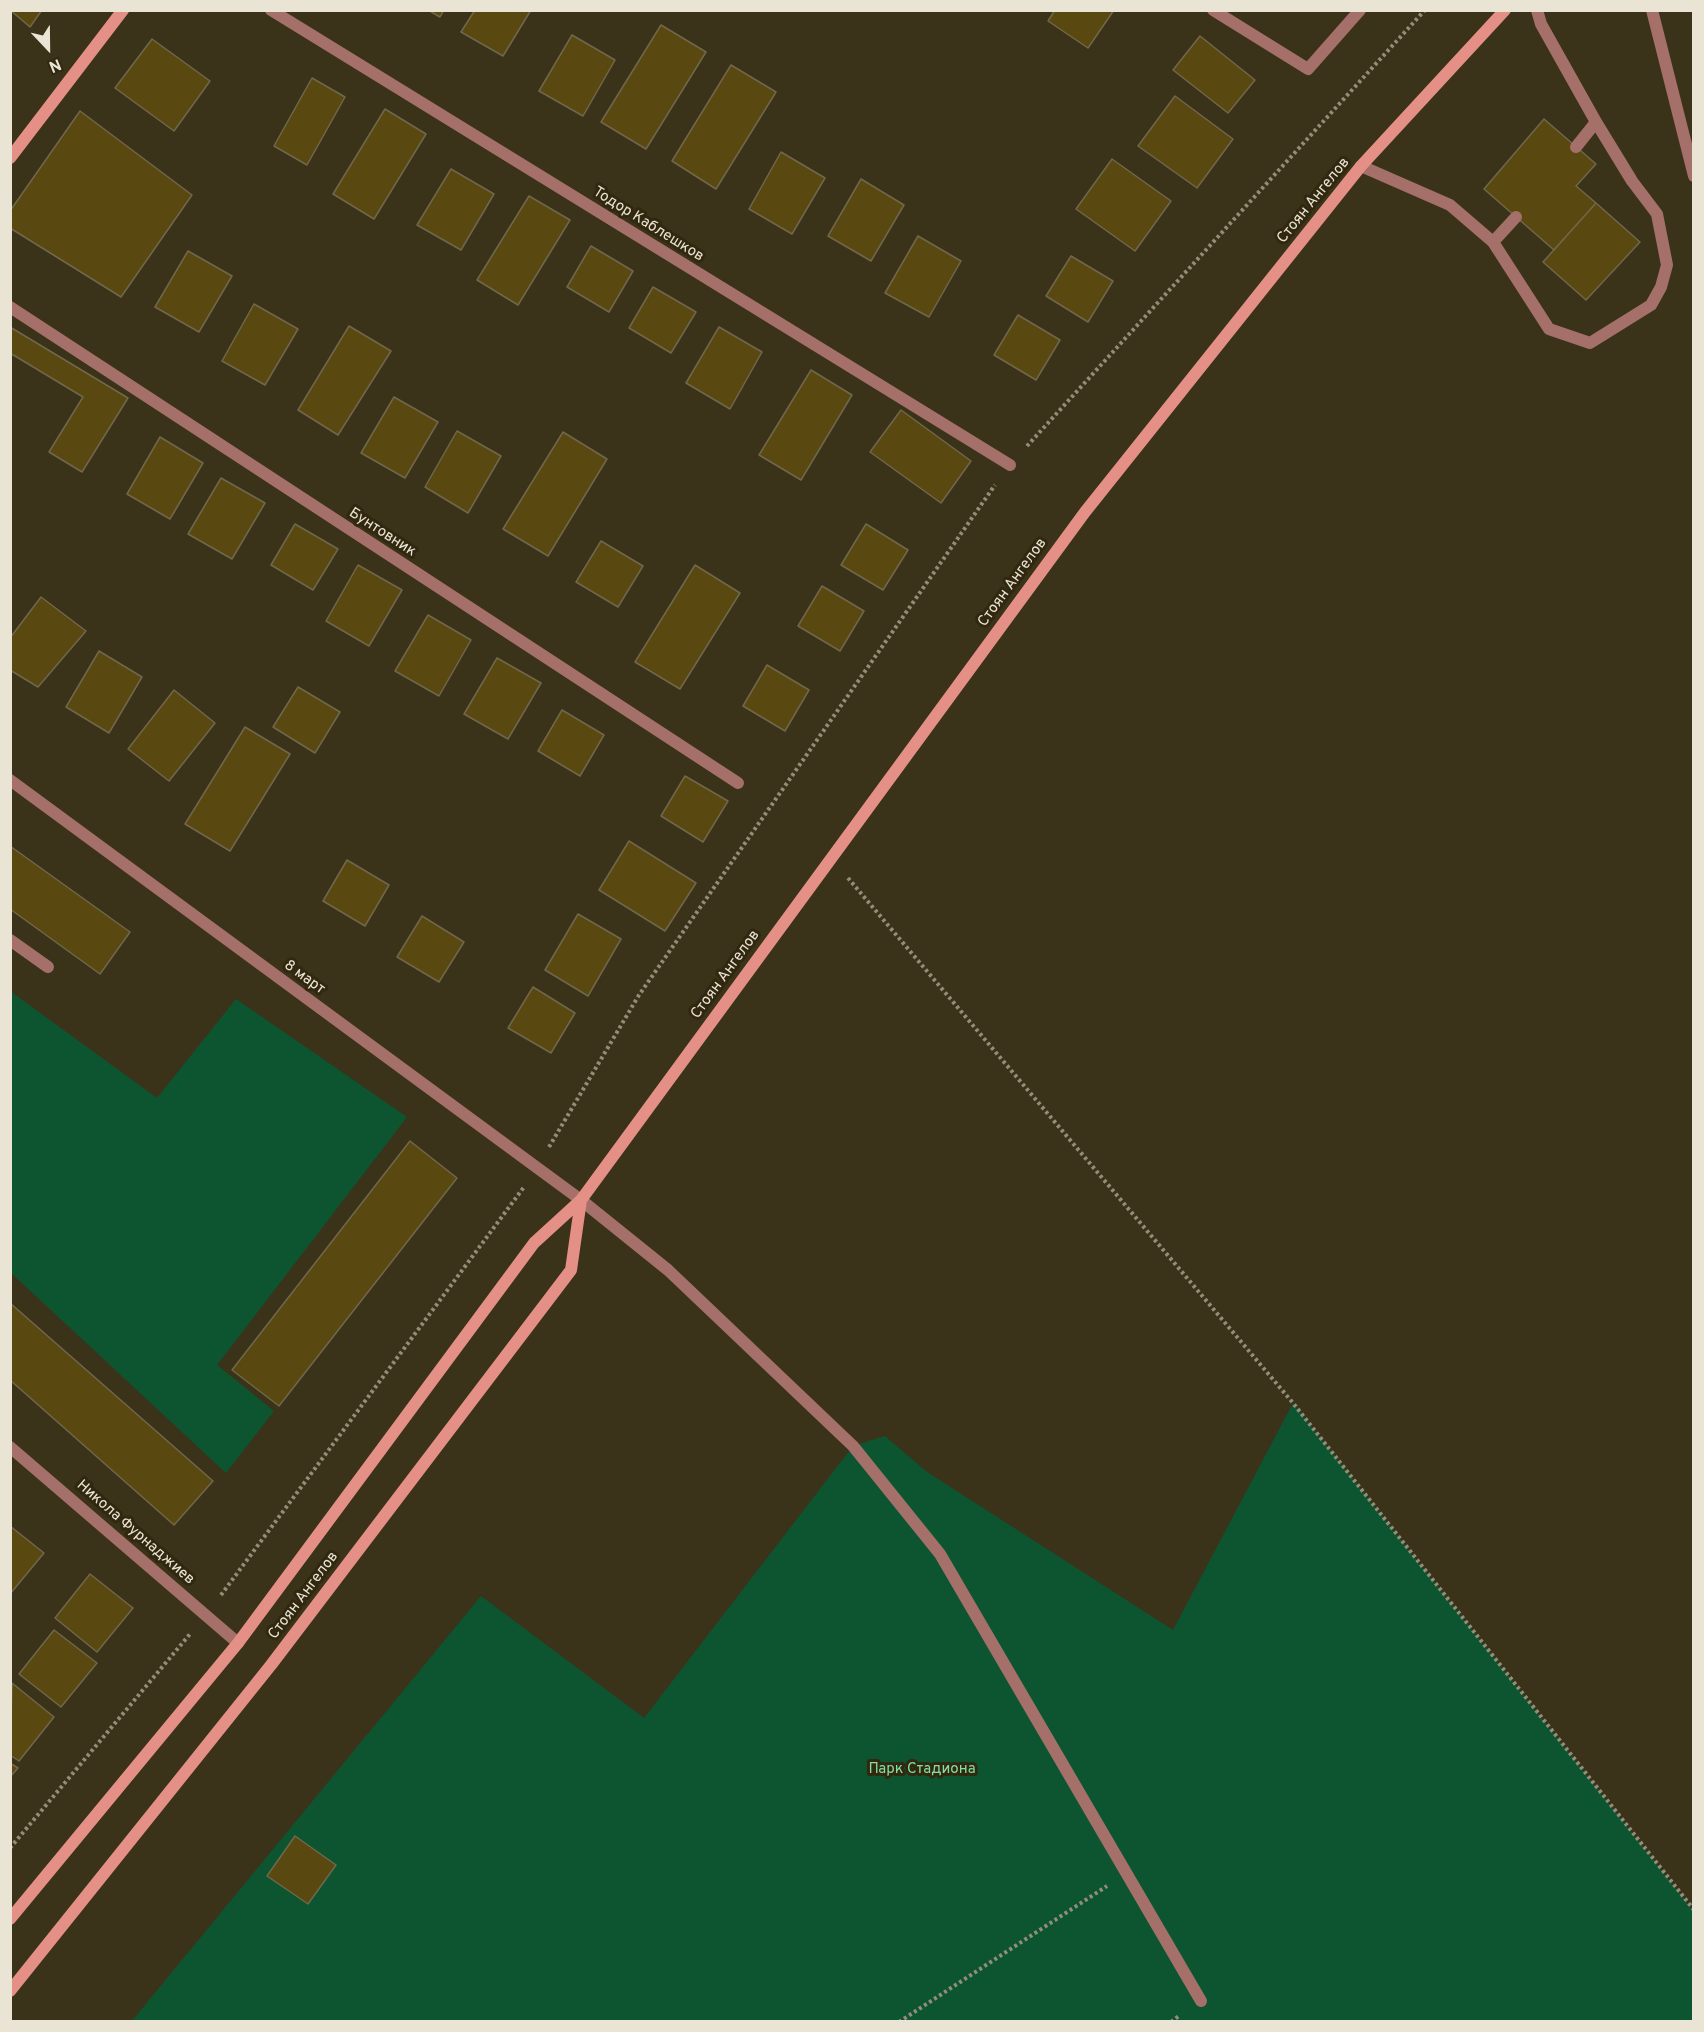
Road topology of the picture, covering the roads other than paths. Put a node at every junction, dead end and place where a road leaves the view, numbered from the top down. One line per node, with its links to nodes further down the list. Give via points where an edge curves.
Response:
1 (123, 10): 10 (main road)
2 (271, 10): 16 (street, Тодор Каблешков)
3 (1213, 10): 4 (street, via 1308,69)
4 (1360, 10)
5 (1504, 10): 11 (main road, Стоян Ангелов)
6 (1537, 10): 8 (street)
7 (1652, 10): 12 (street)
8 (1596, 122): 9 (street); 14 (street, via 1632,182 1658,213 1667,265 1651,305 1590,343 1549,329)
9 (1576, 147)
10 (10, 158)
11 (1361, 166): 14 (street, via 1450,205); 21 (main road, Стоян Ангелов, via 1085,512)
12 (1694, 176)
13 (1516, 217): 14 (street)
14 (1493, 242)
15 (10, 307): 18 (street, Бунтовник)
16 (1010, 465)
17 (10, 780): 21 (street, 8 март)
18 (738, 783)
19 (10, 940): 20 (street)
20 (48, 967)
21 (581, 1200): 23 (main road, Стоян Ангелов, via 534,1243); 25 (main road, Стоян Ангелов, via 572,1270 271,1665); 26 (street, 8 март, via 668,1269 853,1446 940,1554)
22 (10, 1447): 23 (street, Никола Фурнаджиев)
23 (238, 1643): 24 (main road, Стоян Ангелов)
24 (10, 1919)
25 (10, 1991)
26 (1201, 2001)

